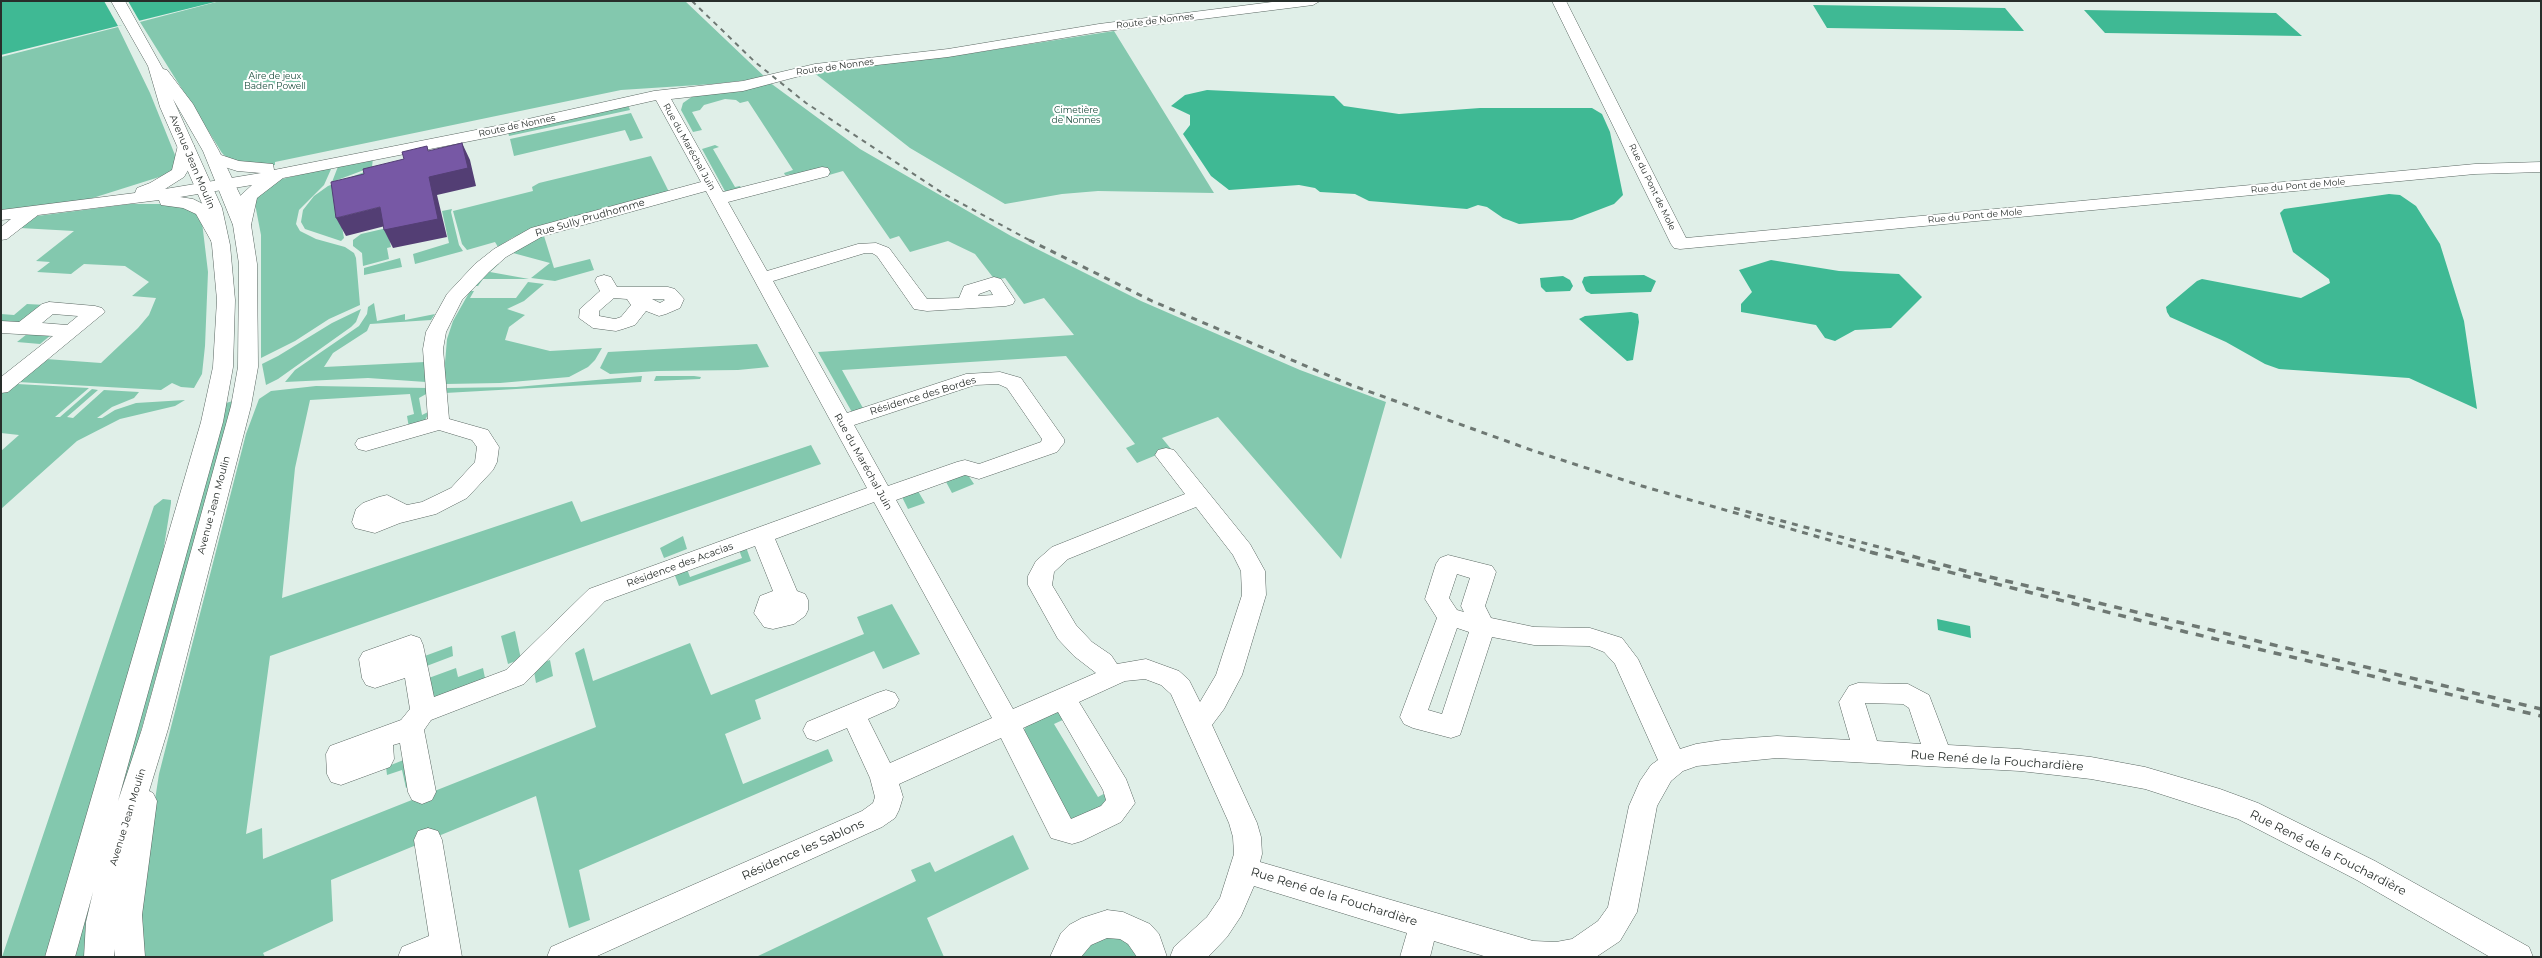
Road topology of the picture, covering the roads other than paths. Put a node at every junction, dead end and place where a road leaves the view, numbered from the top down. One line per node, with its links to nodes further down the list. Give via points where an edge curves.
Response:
1 (118, 1): 4 (street, Avenue Jean Moulin)
2 (1313, 1): 5 (street, Route de Nonnes, via 1106,27 948,53 815,68 743,86)
3 (1559, 1): 10 (street, Rue du Pont de Mole, via 1680,244 2467,170)
4 (155, 66): 6 (street, Avenue Jean Moulin, via 164,97); 7 (street, Avenue Jean Moulin, via 174,87)
5 (661, 95): 8 (street, Route de Nonnes, via 515,128); 15 (street, Rue du Maréchal Juin)
6 (186, 145): 14 (street, Avenue Jean Moulin); 16 (street, via 182,167 178,173 156,187)
7 (215, 158): 9 (street, Route de Nonnes, via 227,164 246,167); 13 (street, Avenue Jean Moulin)
8 (338, 162): 9 (street, Route de Nonnes); 11 (street, Route de Nonnes)
9 (306, 166): 13 (street, Route de Nonnes)
10 (2541, 167)
11 (291, 172): 13 (street, Route de Nonnes); 20 (street, via 254,191 247,201)
12 (822, 172): 15 (street, Rue du Maréchal Juin)
13 (226, 182): 14 (street); 20 (street, Avenue Jean Moulin)
14 (203, 186): 16 (street); 17 (street); 22 (street, Avenue Jean Moulin, via 213,208)
15 (714, 192): 23 (street, Rue du Maréchal Juin); 31 (street, Rue Sully Prudhomme, via 537,232 500,252 454,298 436,332 433,348)
16 (131, 196): 17 (street)
17 (108, 201): 18 (street); 22 (street, via 162,201 196,206 203,211)
18 (34, 211): 19 (street); 21 (street)
19 (1, 215)
20 (242, 225): 49 (street, Avenue Jean Moulin, via 248,264 246,380)
21 (1, 235)
22 (221, 245): 61 (street, Avenue Jean Moulin, via 226,300 223,367 212,422)
23 (762, 278): 24 (street, via 864,248 876,248 883,252 921,305); 30 (street, Rue du Maréchal Juin)
24 (966, 303)
25 (628, 320): 25 (street, via 648,301 607,287 590,309 589,318 600,324 616,325)
26 (1, 327): 27 (street)
27 (24, 328): 28 (street); 28 (street, via 49,308 95,312)
28 (71, 332): 29 (street)
29 (1, 387)
30 (841, 422): 34 (street, Rue du Maréchal Juin); 34 (street, Résidence des Bordes, via 973,379 1000,378 1014,383 1053,439 1049,447 979,472 965,467)
31 (439, 423): 32 (street); 36 (street, via 480,435 488,447 486,462 468,485 449,499 417,512)
32 (366, 444)
33 (1166, 455): 35 (street)
34 (880, 494): 37 (street, Résidence des Acacias); 48 (street, Rue du Maréchal Juin)
35 (1200, 497): 42 (street, via 1060,553 1044,567 1040,585 1067,632 1083,649 1102,662); 47 (street, via 1249,561 1254,582 1251,606 1229,675 1215,702)
36 (395, 516)
37 (762, 536): 38 (street, via 785,588); 46 (street, Résidence des Acacias, via 597,595 515,677)
38 (785, 596)
39 (1449, 617): 40 (street); 40 (street, via 1437,599 1448,564 1484,572 1473,606); 40 (street, via 1413,717 1450,727)
40 (1483, 626): 54 (street, via 1547,637 1590,637 1613,645 1625,659 1654,726)
41 (415, 664): 46 (street)
42 (1112, 676): 43 (street); 47 (street, via 1146,669 1170,678 1180,687)
43 (1064, 699): 48 (street); 48 (street, Rue du Maréchal Juin, via 1121,795 1122,803 1117,810 1079,830 1066,832 1056,824)
44 (886, 700): 45 (street)
45 (853, 714): 50 (street); 55 (street, Résidence les Sablons)
46 (417, 720): 51 (street); 56 (street)
47 (1198, 723): 58 (street, via 1243,823 1248,854)
48 (1008, 724): 55 (street)
49 (155, 729): 62 (street, Avenue Jean Moulin, via 114,859 102,915); 63 (street, via 127,915)
50 (816, 730)
51 (379, 740)
52 (1867, 752): 53 (street, Rue René de la Fouchardière); 53 (street, via 1852,702 1858,693 1908,694 1920,702); 54 (street, Rue René de la Fouchardière, via 1749,748 1696,755)
53 (1939, 756): 70 (street, Rue René de la Fouchardière, via 2091,768 2145,778 2210,797 2248,811 2304,838)
54 (1674, 763): 59 (street, Rue René de la Fouchardière, via 1661,773 1643,806 1622,912 1609,931 1592,944 1575,952 1556,956 1533,955)
55 (884, 778): 65 (street, Résidence les Sablons, via 889,797 884,810 872,819)
56 (422, 792)
57 (428, 840): 60 (street)
58 (1244, 870): 59 (street, Rue René de la Fouchardière); 68 (street, via 1230,907 1217,926)
59 (1424, 924): 69 (street, Rue René de la Fouchardière)
60 (446, 950): 64 (street)
61 (60, 957)
62 (99, 957)
63 (130, 957)
64 (414, 957)
65 (562, 957)
66 (1064, 957): 67 (street, via 1072,943 1085,932 1098,926 1116,924 1139,934 1148,944)
67 (1152, 957)
68 (1185, 957)
69 (1415, 957)
70 (2518, 957)

